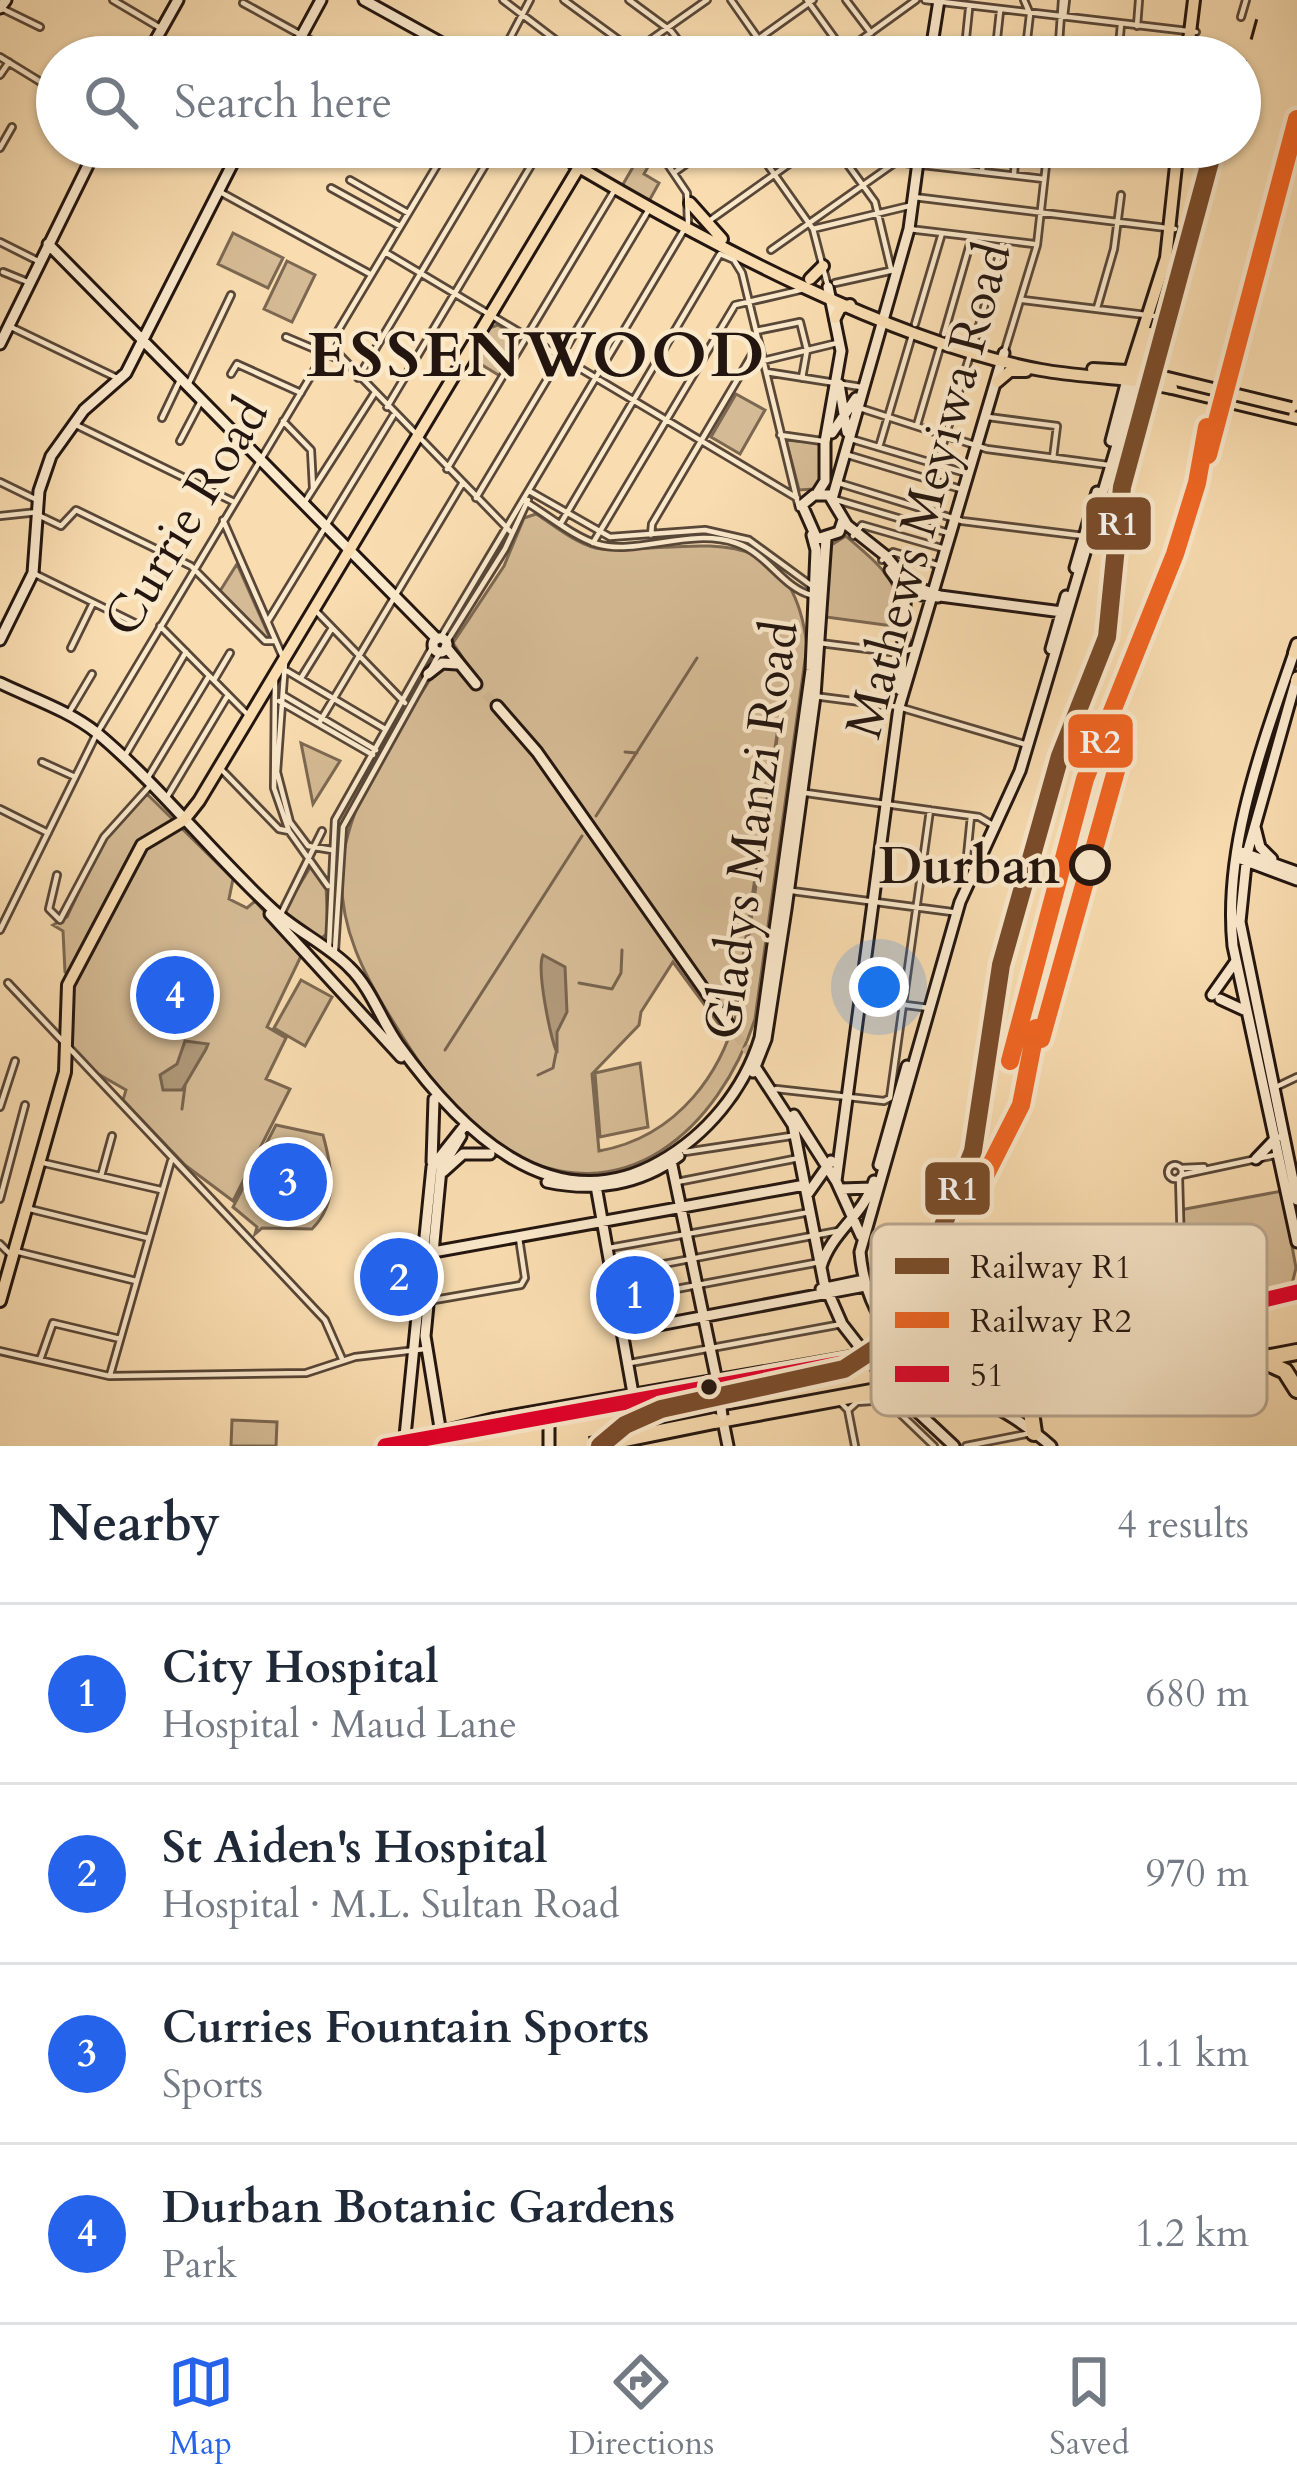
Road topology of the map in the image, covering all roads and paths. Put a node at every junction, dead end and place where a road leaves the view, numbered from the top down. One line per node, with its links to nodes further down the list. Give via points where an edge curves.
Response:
1 (112, 0): 35 (street)
2 (178, 0): 35 (main road)
3 (321, 0): 39 (main road)
4 (364, 0): 40 (main road)
5 (503, 0): 28 (street)
6 (530, 0): 28 (street)
7 (565, 0): 43 (street)
8 (629, 0): 34 (street)
9 (707, 0): 34 (street)
10 (731, 0): 46 (street)
11 (846, 0): 37 (street)
12 (916, 0): 37 (street)
13 (926, 0): 21 (street)
14 (989, 0): 25 (street)
15 (1024, 0): 27 (street)
16 (1064, 0): 30 (street)
17 (1139, 0): 32 (street)
18 (1198, 0): 36 (main road)
19 (1246, 0): 29 (street)
20 (810, 1): 47 (street); 48 (street)
21 (938, 2): 24 (street); 50 (main road)
22 (1, 3): 33 (street)
23 (243, 3): 39 (street)
24 (969, 7): 25 (street); 51 (street)
25 (989, 10): 26 (street)
26 (1000, 11): 27 (street); 52 (street)
27 (1030, 14): 30 (street); 53 (street)
28 (523, 16): 41 (street); 42 (street)
29 (1241, 17)
30 (1062, 19): 31 (street); 54 (street)
31 (1121, 24): 32 (street); 55 (street)
32 (1136, 26): 36 (street)
33 (40, 27)
34 (667, 28): 44 (street); 45 (street)
35 (162, 29): 38 (main road)
36 (1193, 31): 56 (main road)
37 (871, 33): 49 (street)
38 (158, 36)
39 (302, 36)
40 (429, 36)
41 (512, 36)
42 (550, 36)
43 (614, 36)
44 (656, 36)
45 (674, 36)
46 (757, 36)
47 (763, 36)
48 (834, 36)
49 (867, 36)
50 (933, 36)
51 (966, 36)
52 (997, 36)
53 (1027, 36)
54 (1060, 36)
55 (1120, 36)
56 (1192, 36)
57 (0, 57): 58 (street)
58 (9, 62): 59 (street); 60 (street)
59 (0, 76)
60 (36, 79)
61 (12, 128): 62 (street)
62 (0, 148)
63 (87, 168): 115 (main road)
64 (229, 168): 90 (main road)
65 (435, 168): 96 (street, Currie Road)
66 (484, 168): 120 (street)
67 (532, 168): 126 (street)
68 (578, 168): 136 (main road)
69 (581, 168): 91 (main road)
70 (671, 168): 83 (street)
71 (680, 168): 83 (street)
72 (770, 168): 84 (street)
73 (783, 168): 84 (street)
74 (851, 168): 88 (street)
75 (887, 168): 88 (street)
76 (918, 168): 93 (main road)
77 (951, 168): 82 (street)
78 (982, 168): 82 (street)
79 (1014, 168): 85 (street)
80 (1045, 168): 86 (street, Mathews Meyiwa Road)
81 (1179, 168): 105 (main road)
82 (982, 171): 85 (street)
83 (674, 172): 94 (street)
84 (774, 174): 100 (street); 104 (street)
85 (1014, 174): 86 (street)
86 (1044, 178): 98 (street, Mathews Meyiwa Road)
87 (350, 180): 96 (street)
88 (863, 185): 97 (street); 104 (street)
89 (331, 188): 102 (street)
90 (217, 190): 119 (street); 143 (main road)
91 (618, 190): 95 (main road); 99 (main road); 141 (street)
92 (1121, 195): 101 (street)
93 (913, 201): 97 (street); 98 (street); 106 (main road)
94 (690, 206): 99 (main road); 103 (street); 109 (main road)
95 (648, 211): 103 (main road); 151 (street)
96 (408, 213): 102 (street, Currie Road)
97 (878, 213): 104 (street); 117 (street)
98 (1041, 213): 101 (street); 112 (street, Mathews Meyiwa Road)
99 (670, 215): 103 (main road)
100 (709, 221)
101 (1117, 222): 105 (street); 132 (street)
102 (400, 226): 114 (street, Currie Road)
103 (686, 226): 109 (main road); 123 (main road); 162 (street)
104 (811, 226): 113 (street); 116 (street)
105 (1172, 228): 134 (main road)
106 (909, 229): 107 (street); 117 (main road)
107 (942, 233): 108 (street); 137 (street)
108 (973, 237): 110 (street); 142 (street)
109 (722, 239): 121 (main road)
110 (1004, 241): 112 (street); 147 (street)
111 (0, 242): 115 (street)
112 (1037, 244): 128 (street, Mathews Meyiwa Road)
113 (771, 250)
114 (385, 252): 119 (street, Currie Road); 120 (street)
115 (44, 254): 122 (main road); 143 (main road, via 62,256)
116 (823, 266): 121 (main road); 123 (street)
117 (893, 270): 123 (street); 133 (main road)
118 (3, 272): 122 (street)
119 (371, 274): 146 (street, Currie Road)
120 (421, 274): 126 (street); 159 (street)
121 (810, 279): 123 (main road)
122 (30, 283): 139 (main road)
123 (831, 288): 130 (main road); 133 (main road); 135 (main road)
124 (746, 289): 129 (street); 131 (street); 170 (street, via 738,263 720,254)
125 (800, 290): 129 (street)
126 (454, 294): 136 (street); 171 (street)
127 (231, 295): 164 (street)
128 (1021, 299): 132 (street); 150 (street, Mathews Meyiwa Road)
129 (749, 302): 131 (street); 138 (street)
130 (850, 304): 133 (main road); 135 (main road)
131 (735, 305): 179 (street)
132 (1097, 308): 134 (street)
133 (882, 316): 137 (main road); 166 (main road)
134 (1152, 316): 158 (main road)
135 (836, 318): 144 (main road)
136 (493, 320): 141 (street); 185 (main road)
137 (914, 327): 142 (main road); 176 (street)
138 (755, 332): 145 (street); 148 (street, via 800,322)
139 (3, 334): 161 (street)
140 (286, 337): 149 (street)
141 (527, 337): 151 (street); 198 (street)
142 (943, 337): 147 (main road); 182 (street)
143 (143, 339): 161 (main road); 164 (main road)
144 (841, 342): 148 (street); 163 (main road)
145 (758, 344): 152 (street); 154 (street)
146 (330, 345): 149 (street, Currie Road); 153 (street)
147 (973, 346): 150 (main road); 183 (street)
148 (808, 350): 152 (street); 160 (street)
149 (323, 356): 153 (street); 167 (street, Currie Road)
150 (1003, 356): 155 (main road); 158 (main road); 165 (main road, Mathews Meyiwa Road)
151 (560, 358): 162 (street); 209 (street)
152 (763, 361): 154 (street); 156 (street)
153 (343, 362): 159 (street)
154 (746, 365): 187 (street)
155 (1041, 370): 158 (main road); 165 (main road, via 1010,371)
156 (766, 372): 160 (street); 184 (street)
157 (231, 374): 167 (street, via 237,364)
158 (1136, 376): 174 (main road, bridge); 196 (main road)
159 (358, 378): 168 (street)
160 (802, 378): 163 (street)
161 (121, 380): 181 (main road)
162 (596, 380): 170 (street); 210 (street)
163 (837, 380): 166 (street); 173 (main road); 189 (main road)
164 (184, 382): 169 (main road); 178 (street)
165 (997, 382): 177 (main road, Mathews Meyiwa Road)
166 (862, 389): 172 (main road); 173 (main road)
167 (301, 393): 180 (street, Currie Road)
168 (374, 394): 171 (street); 205 (street)
169 (202, 399): 188 (street); 194 (main road)
170 (632, 401): 179 (street); 216 (street)
171 (387, 407): 175 (street)
172 (857, 407): 176 (street); 186 (main road)
173 (843, 413): 186 (main road); 197 (main road)
174 (1293, 413)
175 (394, 415): 185 (street); 225 (street)
176 (888, 416): 182 (street); 191 (street)
177 (986, 417): 190 (main road, Mathews Meyiwa Road); 193 (street, via 1057,426)
178 (162, 418)
179 (666, 421): 187 (street); 228 (street)
180 (284, 422): 194 (street, Currie Road); 205 (street, via 311,450)
181 (74, 424): 212 (street); 215 (main road, via 44,471)
182 (917, 425): 183 (street)
183 (947, 434): 190 (street); 195 (street)
184 (780, 435): 189 (street); 200 (street)
185 (418, 438): 198 (street); 237 (main road)
186 (848, 440): 191 (street); 192 (main road)
187 (700, 441): 204 (street); 233 (street)
188 (180, 442)
189 (825, 442): 197 (main road)
190 (978, 445): 193 (street); 199 (main road, Mathews Meyiwa Road)
191 (879, 447): 195 (street)
192 (843, 454): 202 (main road); 206 (street)
193 (1053, 458): 196 (street)
194 (260, 459): 212 (street, Currie Road); 214 (main road)
195 (938, 464): 199 (street)
196 (1107, 465): 232 (main road); 248 (main road)
197 (826, 467): 207 (main road, via 823,487)
198 (447, 469): 203 (street)
199 (969, 474): 206 (main road, Mathews Meyiwa Road)
200 (791, 479): 204 (street); 208 (street)
201 (0, 482): 215 (street)
202 (833, 483): 211 (main road); 221 (street)
203 (462, 484): 209 (street); 245 (street)
204 (779, 488): 208 (street)
205 (313, 489): 214 (street)
206 (964, 490): 221 (main road, Mathews Meyiwa Road)
207 (811, 496): 208 (street); 211 (main road); 218 (main road)
208 (795, 497): 218 (street)
209 (476, 498): 226 (street)
210 (527, 498): 216 (street); 217 (street); 220 (street); 226 (street)
211 (832, 500): 213 (street); 223 (main road)
212 (234, 502): 222 (street, Currie Road)
213 (854, 504): 223 (street); 229 (street)
214 (303, 505): 225 (main road)
215 (38, 509): 219 (street); 240 (street, via 61,526 76,510); 241 (main road)
216 (565, 513): 224 (street); 228 (street)
217 (546, 514): 220 (street, via 530,510); 224 (street)
218 (802, 514): 230 (main road)
219 (0, 516)
220 (520, 518): 226 (street)
221 (956, 519): 229 (main road, Mathews Meyiwa Road); 232 (street)
222 (223, 520): 240 (street, Currie Road); 249 (street)
223 (843, 520): 227 (main road); 231 (main road)
224 (561, 523): 235 (street)
225 (325, 527): 237 (main road); 249 (street)
226 (509, 532): 256 (street)
227 (839, 532): 231 (main road); 234 (main road)
228 (599, 533): 233 (street); 235 (street)
229 (952, 534): 236 (main road, Mathews Meyiwa Road)
230 (812, 535): 234 (main road); 243 (main road, Gladys Manzi Road)
231 (854, 535): 236 (street, via 864,525); 238 (main road)
232 (1084, 536): 248 (main road)
233 (651, 537): 235 (street); 243 (street, via 749,544 800,592)
234 (826, 539): 243 (main road, Gladys Manzi Road)
235 (593, 543)
236 (947, 550): 239 (main road, Mathews Meyiwa Road)
237 (350, 552): 245 (main road); 247 (main road)
238 (884, 558): 239 (street, via 893,552); 242 (main road)
239 (942, 567): 244 (main road, Mathews Meyiwa Road)
240 (194, 568): 251 (street, Currie Road); 254 (street, via 265,641)
241 (32, 573): 246 (street); 253 (main road)
242 (907, 588): 244 (main road); 261 (main road)
243 (819, 591): 255 (main road, Gladys Manzi Road)
244 (936, 596): 248 (main road); 257 (main road, Mathews Meyiwa Road)
245 (394, 598): 256 (main road); 263 (street)
246 (93, 603): 250 (street); 259 (street)
247 (315, 610): 252 (street); 264 (main road)
248 (1064, 613): 285 (main road)
249 (268, 621): 254 (street)
250 (139, 625)
251 (160, 626): 260 (street); 284 (street, Currie Road)
252 (332, 628): 263 (street); 269 (street)
253 (0, 640)
254 (276, 641): 264 (street)
255 (818, 643): 261 (street); 275 (main road, Gladys Manzi Road)
256 (440, 645): 265 (main road); 267 (street); 278 (street)
257 (918, 647): 261 (street); 277 (main road, Mathews Meyiwa Road)
258 (1296, 647): 307 (main road)
259 (71, 648)
260 (186, 652): 268 (street); 287 (street)
261 (904, 652): 277 (main road)
262 (230, 653): 268 (street)
263 (359, 656): 276 (street); 278 (street)
264 (281, 666): 269 (street); 274 (street); 274 (street); 281 (main road)
265 (460, 666): 267 (main road, via 442,662); 272 (main road)
266 (92, 674): 280 (street)
267 (428, 674): 278 (street)
268 (212, 678): 273 (street); 291 (street)
269 (301, 678): 276 (street)
270 (1296, 679): 300 (main road)
271 (0, 682): 280 (main road)
272 (476, 684)
273 (228, 695): 281 (street); 299 (street)
274 (278, 696): 282 (street); 302 (street, via 274,771)
275 (812, 696): 277 (street); 292 (main road, Gladys Manzi Road)
276 (334, 697): 282 (street); 283 (street)
277 (900, 703): 285 (street); 294 (main road, Mathews Meyiwa Road)
278 (406, 704): 283 (street); 286 (street)
279 (496, 706): 333 (main road)
280 (67, 716): 284 (main road)
281 (250, 717): 289 (main road)
282 (321, 720): 286 (street)
283 (385, 729): 286 (street)
284 (97, 733): 287 (main road); 290 (street, Currie Road)
285 (1026, 744): 301 (main road); 330 (main road, via 962,895)
286 (376, 753): 293 (street); 295 (street)
287 (123, 759): 291 (main road)
288 (42, 762): 290 (street)
289 (219, 767): 299 (main road); 302 (street, via 279,829)
290 (75, 778): 304 (street, Currie Road)
291 (147, 784): 299 (main road); 310 (street, via 104,837 60,920 49,909)
292 (798, 792): 294 (street); 314 (main road, Gladys Manzi Road)
293 (344, 799): 295 (street); 306 (street)
294 (886, 804): 297 (street); 316 (main road, Mathews Meyiwa Road)
295 (352, 805): 323 (street, via 338,855)
296 (0, 809): 304 (street)
297 (930, 810): 298 (street); 317 (street)
298 (970, 815): 301 (street); 311 (street)
299 (175, 817): 318 (main road); 326 (main road); 335 (main road, via 142,845 68,985)
300 (1255, 822): 307 (main road); 309 (main road, via 1260,847)
301 (991, 824): 311 (main road)
302 (291, 830): 305 (street); 308 (street)
303 (322, 831): 305 (street)
304 (48, 832): 320 (street, Currie Road)
305 (316, 849): 306 (street); 308 (street)
306 (332, 850): 315 (street)
307 (1237, 855): 309 (main road); 313 (main road); 313 (main road)
308 (310, 857): 315 (street); 318 (street)
309 (1280, 867): 312 (main road); 313 (main road)
310 (57, 875)
311 (965, 876): 319 (main road)
312 (1297, 876)
313 (1237, 878): 324 (main road); 338 (main road)
314 (787, 890): 316 (street); 327 (main road, Gladys Manzi Road)
315 (330, 892): 321 (street)
316 (873, 902): 317 (street); 328 (main road, Mathews Meyiwa Road)
317 (917, 907): 319 (street); 329 (street)
318 (278, 909): 322 (main road)
319 (952, 912): 330 (main road)
320 (0, 931)
321 (329, 933): 322 (main road); 323 (street)
322 (316, 943): 323 (main road)
323 (333, 957): 326 (main road); 332 (main road, via 357,975)
324 (1236, 959): 331 (main road); 331 (main road, via 1216,997)
325 (8, 983): 335 (street)
326 (334, 983): 332 (main road)
327 (771, 988): 334 (main road, Gladys Manzi Road); 336 (main road, Gladys Manzi Road)
328 (859, 999): 329 (street); 343 (main road, Mathews Meyiwa Road)
329 (903, 1005): 330 (street); 343 (street, via 888,1100)
330 (926, 1008): 347 (main road)
331 (1246, 1011): 350 (main road)
332 (376, 1020): 344 (main road); 348 (main road)
333 (729, 1025)
334 (766, 1039): 336 (main road, Gladys Manzi Road); 339 (main road)
335 (67, 1046): 359 (street); 360 (main road); 374 (main road)
336 (753, 1059): 339 (main road); 351 (main road); 353 (main road, Gladys Manzi Road, via 728,1111); 356 (main road, Gladys Manzi Road, via 723,1108)
337 (15, 1061): 346 (street)
338 (1269, 1066): 340 (street); 342 (main road)
339 (767, 1075): 341 (main road)
340 (1296, 1077): 342 (street)
341 (776, 1089): 343 (street); 361 (main road)
342 (1274, 1093): 355 (main road)
343 (846, 1096): 352 (main road, Mathews Meyiwa Road)
344 (434, 1099): 348 (main road); 362 (main road)
345 (25, 1105): 371 (street)
346 (0, 1106)
347 (897, 1118): 368 (main road); 383 (main road)
348 (466, 1128): 354 (main road, Gladys Manzi Road); 362 (main road); 364 (main road, via 447,1152); 366 (main road, Gladys Manzi Road, via 529,1170)
349 (112, 1136): 363 (street)
350 (1276, 1138): 355 (main road); 358 (main road)
351 (796, 1140): 353 (street); 357 (main road)
352 (841, 1140): 361 (main road, Mathews Meyiwa Road); 367 (main road, Mathews Meyiwa Road)
353 (685, 1151): 356 (main road, Gladys Manzi Road)
354 (490, 1154): 364 (main road, via 457,1157); 366 (main road, Gladys Manzi Road, via 543,1181)
355 (1284, 1154): 358 (street); 372 (main road); 386 (main road)
356 (671, 1158): 365 (main road); 366 (main road, Gladys Manzi Road, via 632,1181)
357 (799, 1158): 365 (street); 370 (main road)
358 (1256, 1159): 379 (street, via 1178,1175)
359 (171, 1161): 369 (street); 421 (street, via 325,1320)
360 (44, 1162): 363 (street); 374 (main road)
361 (827, 1165): 367 (main road); 370 (main road, Mathews Meyiwa Road)
362 (432, 1167): 376 (main road)
363 (101, 1176): 369 (street)
364 (440, 1180): 376 (main road)
365 (677, 1182): 373 (main road)
366 (595, 1184): 378 (main road)
367 (839, 1185): 368 (main road); 377 (main road)
368 (872, 1188): 377 (main road)
369 (162, 1190): 384 (street)
370 (806, 1190): 373 (main road); 375 (main road)
371 (0, 1199)
372 (1297, 1200)
373 (683, 1208): 378 (main road); 380 (main road)
374 (27, 1210): 384 (street); 390 (main road)
375 (810, 1211): 380 (street); 382 (main road)
376 (431, 1212): 389 (main road)
377 (854, 1216): 381 (main road); 383 (main road)
378 (602, 1223): 385 (main road); 388 (main road)
379 (1179, 1224)
380 (688, 1232): 388 (street); 391 (main road)
381 (838, 1232): 382 (street); 392 (main road)
382 (815, 1236): 391 (street); 392 (main road)
383 (861, 1236): 397 (main road)
384 (148, 1238): 394 (street)
385 (518, 1238): 389 (main road); 406 (street, via 521,1285)
386 (1297, 1242)
387 (0, 1244): 390 (street)
388 (607, 1248): 393 (main road)
389 (427, 1253): 406 (main road)
390 (14, 1254): 394 (street); 396 (main road)
391 (693, 1259): 393 (street); 398 (main road)
392 (820, 1264): 398 (street); 399 (main road)
393 (611, 1274): 404 (main road)
394 (136, 1281): 411 (street)
395 (1297, 1282): 407 (highway)
396 (2, 1283): 405 (main road)
397 (865, 1283): 399 (main road); 403 (main road)
398 (699, 1285): 401 (street); 408 (main road)
399 (827, 1291): 408 (main road); 409 (main road)
400 (1297, 1292): 407 (highway)
401 (655, 1293)
402 (643, 1294): 404 (street)
403 (871, 1298)
404 (616, 1299): 410 (main road)
405 (0, 1301)
406 (422, 1302): 413 (main road); 415 (main road)
407 (1268, 1302)
408 (704, 1314): 410 (main road); 412 (main road)
409 (842, 1324): 412 (street); 418 (main road)
410 (622, 1329): 423 (main road)
411 (120, 1339): 420 (street, via 56,1323); 426 (street)
412 (710, 1348): 423 (street); 427 (main road)
413 (412, 1349): 415 (street); 421 (street); 422 (main road)
414 (0, 1351): 420 (street)
415 (426, 1352): 422 (main road); 441 (main road)
416 (1297, 1352): 419 (highway)
417 (871, 1354): 418 (highway)
418 (864, 1355): 425 (main road); 427 (highway)
419 (1267, 1357)
420 (40, 1361): 426 (street)
421 (343, 1361): 426 (street, via 306,1373)
422 (412, 1362): 442 (main road)
423 (628, 1363): 430 (main road)
424 (1267, 1363): 428 (highway, via 1285,1371)
425 (871, 1364)
426 (109, 1376)
427 (718, 1388): 430 (highway); 438 (main road, bridge)
428 (1297, 1390)
429 (871, 1394): 432 (highway)
430 (634, 1401): 433 (highway)
431 (871, 1401): 432 (street)
432 (842, 1404): 438 (highway); 447 (street)
433 (549, 1415): 440 (main road); 441 (main road); 442 (highway, bridge)
434 (903, 1416): 448 (street)
435 (922, 1416): 449 (main road)
436 (1006, 1416): 439 (main road)
437 (1032, 1416): 439 (highway)
438 (721, 1420): 444 (highway, bridge); 445 (street); 446 (main road)
439 (1034, 1433): 450 (street); 451 (main road)
440 (549, 1440)
441 (442, 1442): 442 (main road)
442 (401, 1445): 443 (main road)
443 (385, 1446)
444 (590, 1446)
445 (643, 1446)
446 (728, 1446)
447 (855, 1446)
448 (934, 1446)
449 (955, 1446)
450 (966, 1446)
451 (1052, 1446)

